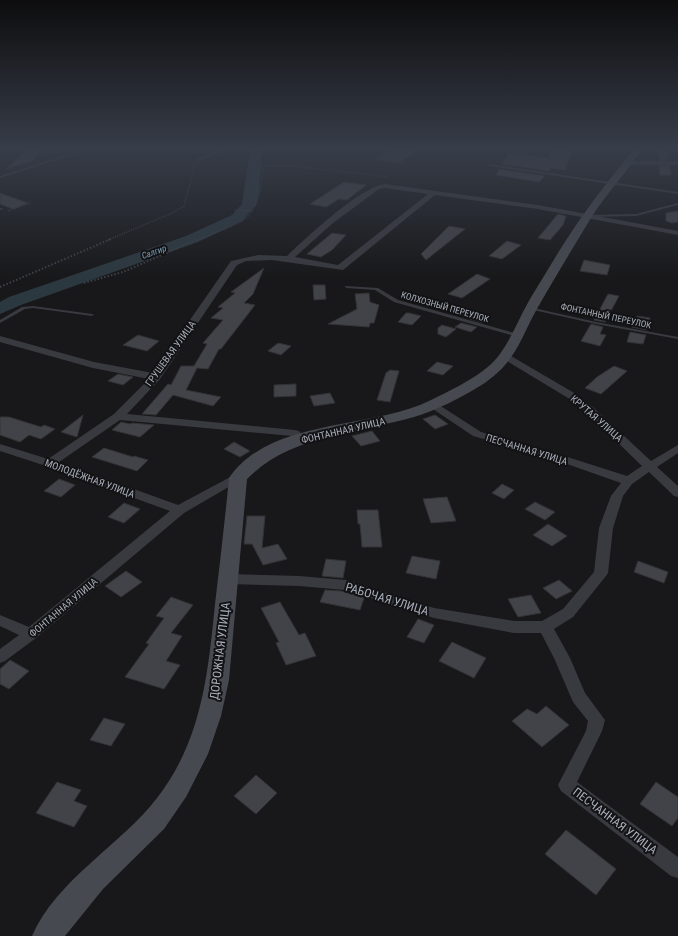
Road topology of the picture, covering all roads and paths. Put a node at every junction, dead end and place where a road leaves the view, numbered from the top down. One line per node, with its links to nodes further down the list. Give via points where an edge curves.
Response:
1 (188, 192): 17 (path, via 184,206 172,214)
2 (260, 192): 16 (path, via 255,208 245,219 123,272)
3 (371, 192): 15 (street, via 330,221)
4 (425, 192): 6 (street)
5 (605, 192): 12 (main road, ФОНТАННАЯ УЛИЦА)
6 (433, 193): 12 (street); 15 (street, ГРУШЕВАЯ УЛИЦА, via 340,268)
7 (31, 203): 11 (path)
8 (678, 204): 12 (lane, via 636,215)
9 (235, 210): 10 (path)
10 (252, 211)
11 (6, 212)
12 (587, 216): 14 (street); 19 (main road, ФОНТАННАЯ УЛИЦА)
13 (678, 230): 14 (lane)
14 (674, 232)
15 (287, 260): 26 (street, ГРУШЕВАЯ УЛИЦА, via 254,257 234,263)
16 (84, 283)
17 (0, 287)
18 (347, 287): 22 (lane, КОЛХОЗНЫЙ ПЕРЕУЛОК, via 376,290 396,301)
19 (531, 308): 22 (main road, ФОНТАННАЯ УЛИЦА); 24 (lane, ФОНТАННЫЙ ПЕРЕУЛОК)
20 (92, 314): 21 (lane, via 33,307 24,308)
21 (0, 322)
22 (516, 335): 25 (main road, ФОНТАННАЯ УЛИЦА)
23 (0, 338): 26 (street, via 93,365)
24 (678, 338)
25 (506, 356): 27 (main road, ФОНТАННАЯ УЛИЦА, via 494,369 474,383); 33 (street, КРУТАЯ УЛИЦА, via 572,396)
26 (156, 376): 28 (street, ГРУШЕВАЯ УЛИЦА)
27 (432, 405): 29 (main road, ФОНТАННАЯ УЛИЦА, via 389,419); 35 (street, ПЕСЧАННАЯ УЛИЦА, via 476,434 554,456)
28 (118, 416): 29 (street, via 295,433); 32 (street, ГРУШЕВАЯ УЛИЦА)
29 (300, 439): 34 (main road, ФОНТАННАЯ УЛИЦА, via 273,450 254,462)
30 (0, 447): 32 (street, МОЛОДЁЖНАЯ УЛИЦА)
31 (678, 448): 33 (street)
32 (50, 463): 37 (street, МОЛОДЁЖНАЯ УЛИЦА)
33 (651, 467): 35 (street); 36 (street, КРУТАЯ УЛИЦА)
34 (238, 478): 37 (street, ФОНТАННАЯ УЛИЦА); 38 (main road, ДОРОЖНАЯ УЛИЦА)
35 (628, 481): 40 (street, via 617,496 609,515 601,572 568,613)
36 (678, 493)
37 (179, 510): 41 (street, ФОНТАННАЯ УЛИЦА)
38 (228, 579): 40 (street, РАБОЧАЯ УЛИЦА, via 346,585 434,613 514,628); 44 (main road, ДОРОЖНАЯ УЛИЦА, via 218,680 212,710 178,789 156,820 85,887)
39 (0, 620): 41 (street)
40 (545, 627): 43 (street, ПЕСЧАННАЯ УЛИЦА, via 579,697 597,720 567,785)
41 (31, 634): 42 (street, ФОНТАННАЯ УЛИЦА)
42 (0, 657)
43 (678, 869)
44 (48, 936)

